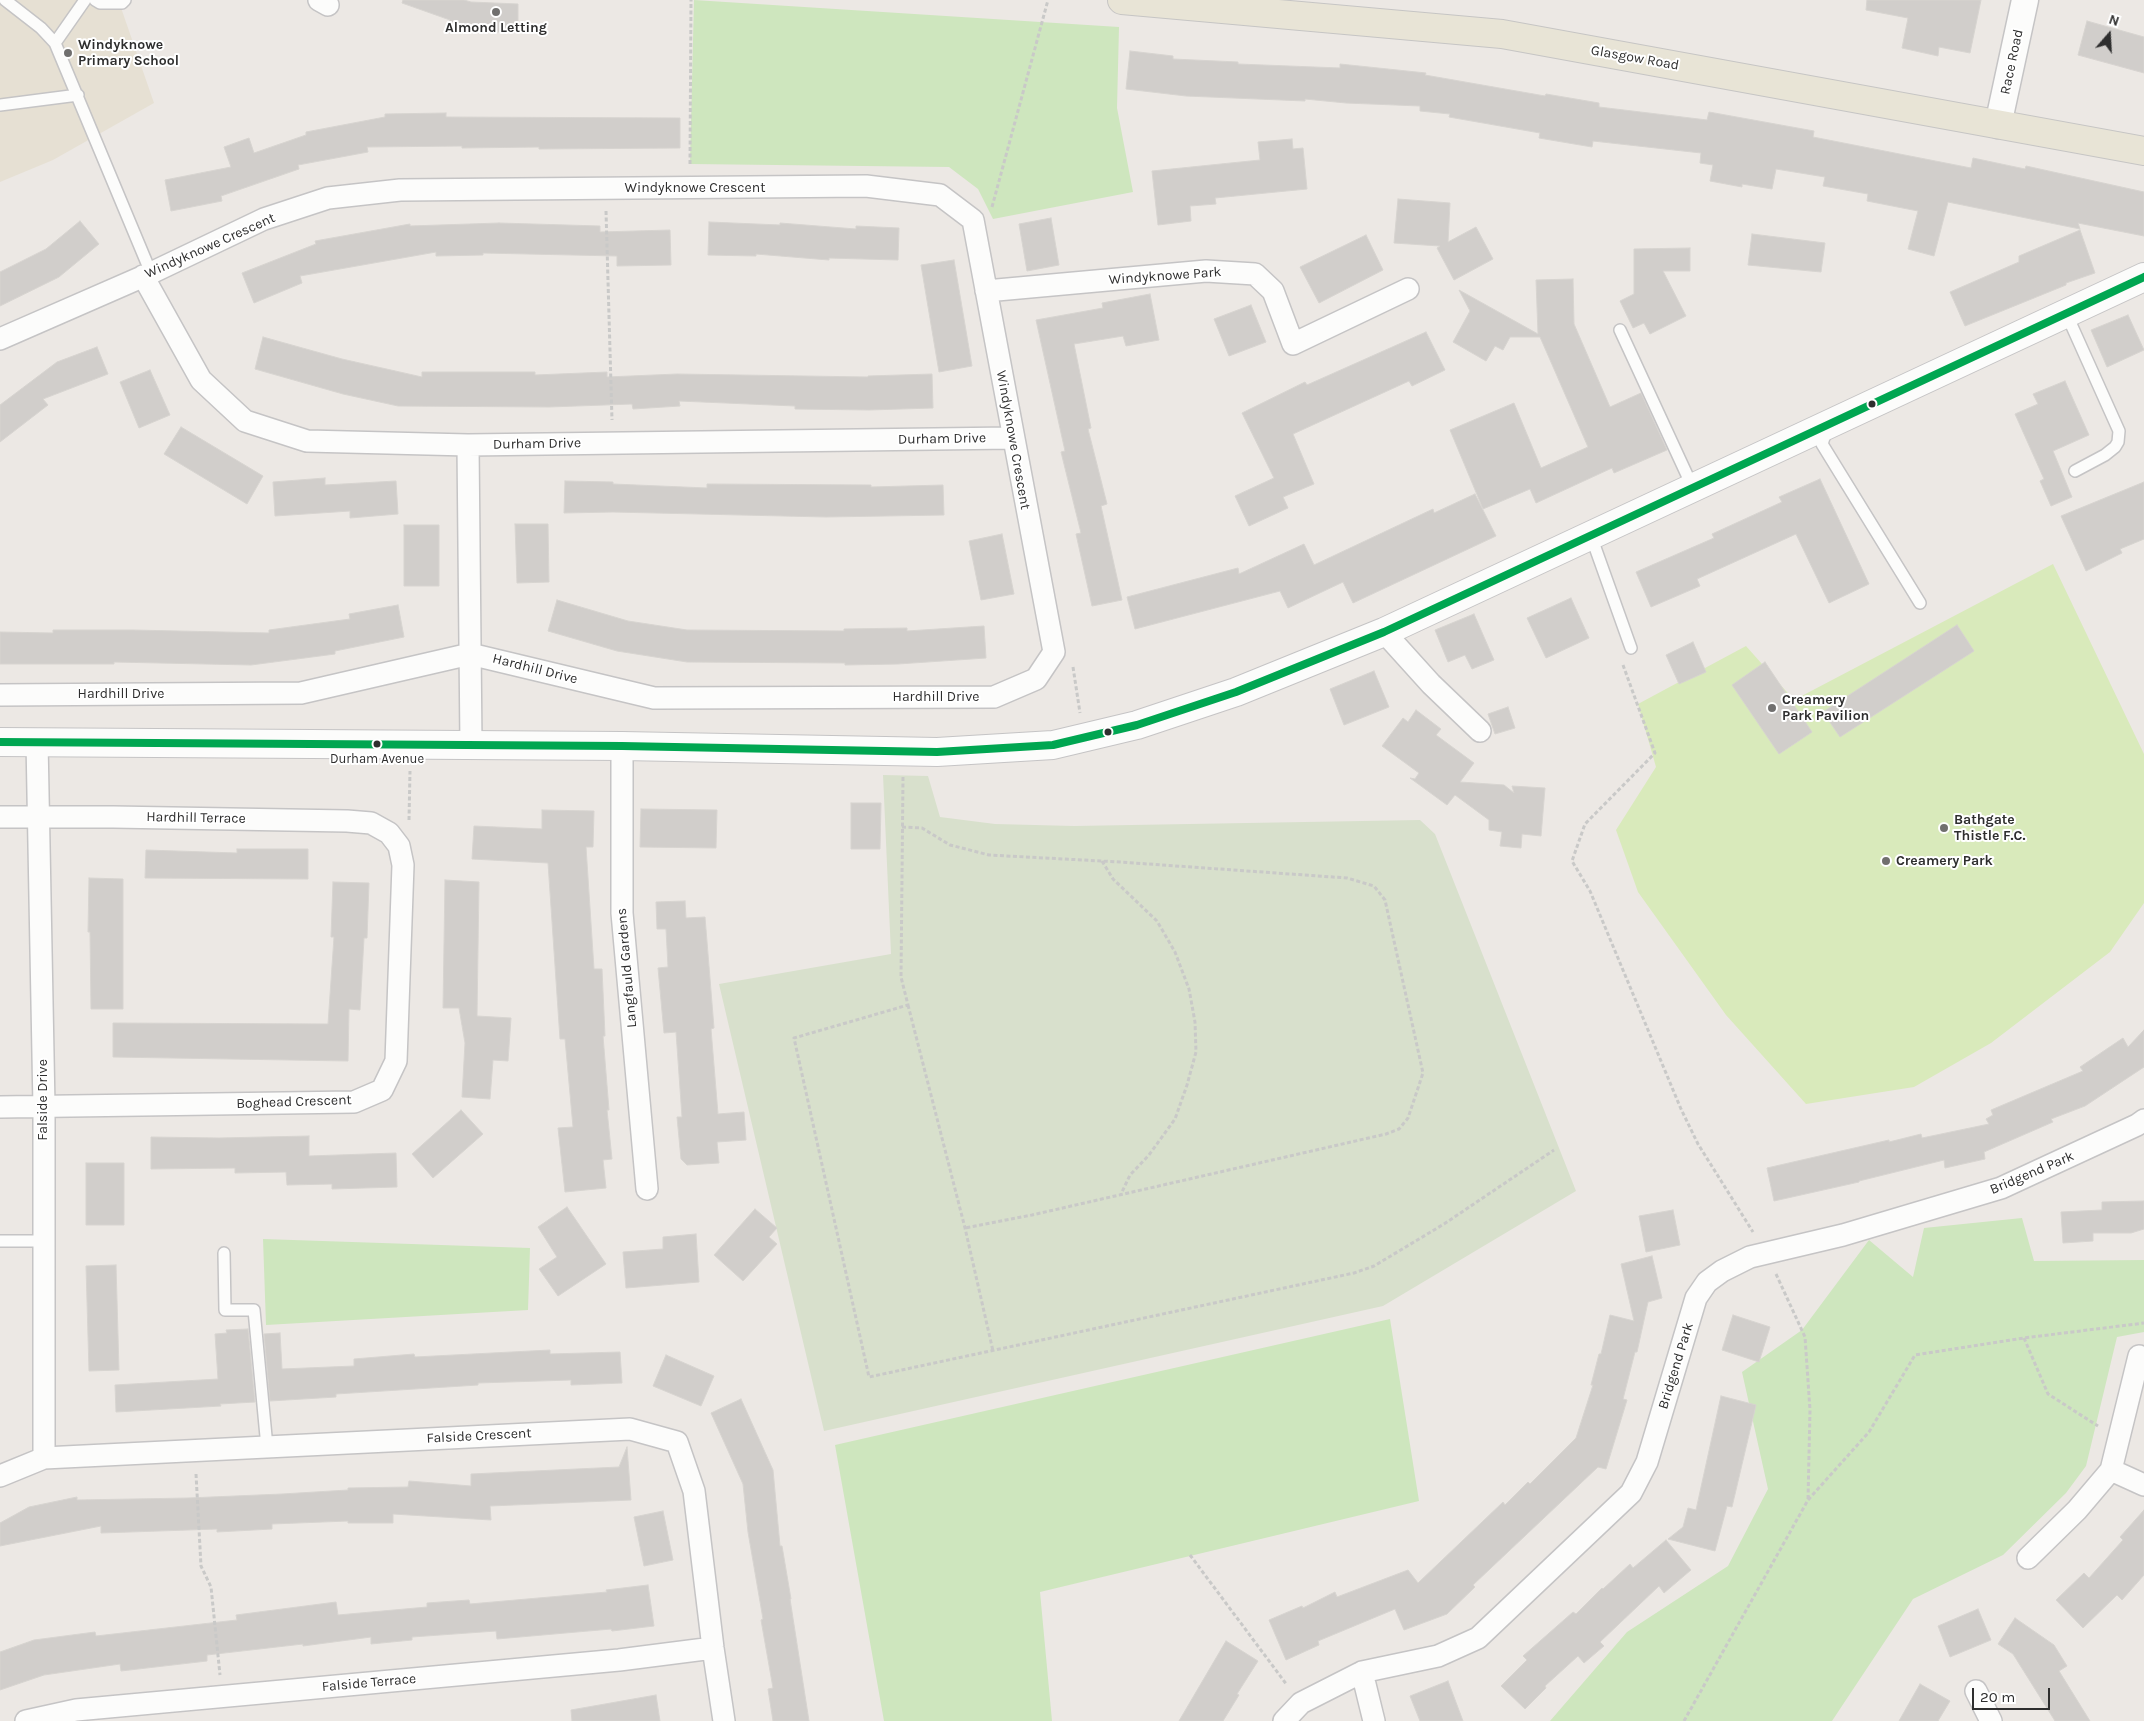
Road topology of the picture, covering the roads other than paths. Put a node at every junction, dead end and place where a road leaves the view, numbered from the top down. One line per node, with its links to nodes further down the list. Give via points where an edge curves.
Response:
1 (5, 0): 8 (lane)
2 (84, 0): 8 (lane)
3 (95, 0): 4 (lane, via 100,3 122,3)
4 (125, 0)
5 (1122, 0): 7 (main road, Glasgow Road)
6 (2025, 0): 11 (street, Race Road)
7 (1199, 3): 11 (main road, Glasgow Road, via 1502,34)
8 (55, 42): 9 (lane)
9 (78, 95): 10 (lane); 13 (lane)
10 (0, 105)
11 (1998, 125): 12 (main road, Glasgow Road)
12 (2144, 151)
13 (147, 274): 16 (street, Windyknowe Crescent, via 264,220 328,198 400,190 866,186 940,195 972,220); 19 (street, Windyknowe Crescent); 22 (street, Durham Drive, via 201,380 245,420 307,441)
14 (2144, 276): 17 (main road)
15 (1408, 288): 16 (street, Windyknowe Park, via 1293,344 1273,291 1255,274 1206,271)
16 (986, 291): 21 (street, Windyknowe Crescent)
17 (2066, 313): 20 (main road); 23 (lane, via 2119,431 2114,447)
18 (1620, 330): 24 (lane)
19 (0, 339)
20 (1828, 424): 24 (main road); 26 (lane, via 1822,444)
21 (1012, 438): 22 (street, Durham Drive); 29 (street, Windyknowe Crescent)
22 (468, 445): 30 (street)
23 (2075, 471)
24 (1693, 488): 25 (main road)
25 (1591, 536): 27 (main road); 28 (lane)
26 (1920, 603)
27 (1384, 632): 32 (street); 36 (main road, via 1236,692 1137,725 1053,745 937,752)
28 (1632, 648)
29 (1054, 652): 30 (street, Hardhill Drive, via 1036,679 994,697 722,698 654,698)
30 (470, 654): 31 (street, Hardhill Drive, via 301,693); 35 (street)
31 (0, 695)
32 (1480, 731)
33 (37, 741): 34 (main road); 35 (main road); 38 (street, Falside Drive)
34 (0, 742)
35 (471, 745): 36 (main road)
36 (622, 746): 43 (street, Langfauld Gardens, via 622,913)
37 (0, 817): 38 (street, Hardhill Terrace)
38 (40, 817): 39 (street, Hardhill Terrace, via 347,821 372,824); 41 (street, Falside Drive)
39 (394, 839): 41 (street, Boghead Crescent, via 403,865 396,1061 382,1090 354,1102)
40 (0, 1106): 41 (street, Boghead Crescent)
41 (44, 1107): 45 (street, Falside Drive)
42 (2144, 1120): 55 (street, Bridgend Park, via 2001,1188 1843,1235 1750,1257 1722,1271 1707,1282 1696,1298 1647,1462 1631,1492 1478,1638 1438,1656)
43 (647, 1189)
44 (0, 1241): 45 (lane)
45 (44, 1241): 49 (street, Falside Drive)
46 (224, 1254): 48 (lane, via 225,1310 254,1310)
47 (2139, 1356): 50 (street)
48 (267, 1447): 49 (street, Falside Crescent); 54 (street, Falside Crescent, via 630,1429 677,1442 694,1491)
49 (44, 1458): 51 (street, Falside Crescent)
50 (2111, 1470): 52 (street); 53 (street, via 2077,1510)
51 (0, 1476)
52 (2144, 1485)
53 (2028, 1558)
54 (713, 1648): 57 (street, Falside Terrace, via 609,1661 76,1710); 58 (street, Falside Crescent)
55 (1362, 1672): 59 (street, Bridgend Park, via 1301,1703); 60 (street)
56 (1976, 1691): 61 (street)
57 (26, 1721)
58 (724, 1721)
59 (1284, 1721)
60 (1374, 1721)
61 (1990, 1721)

